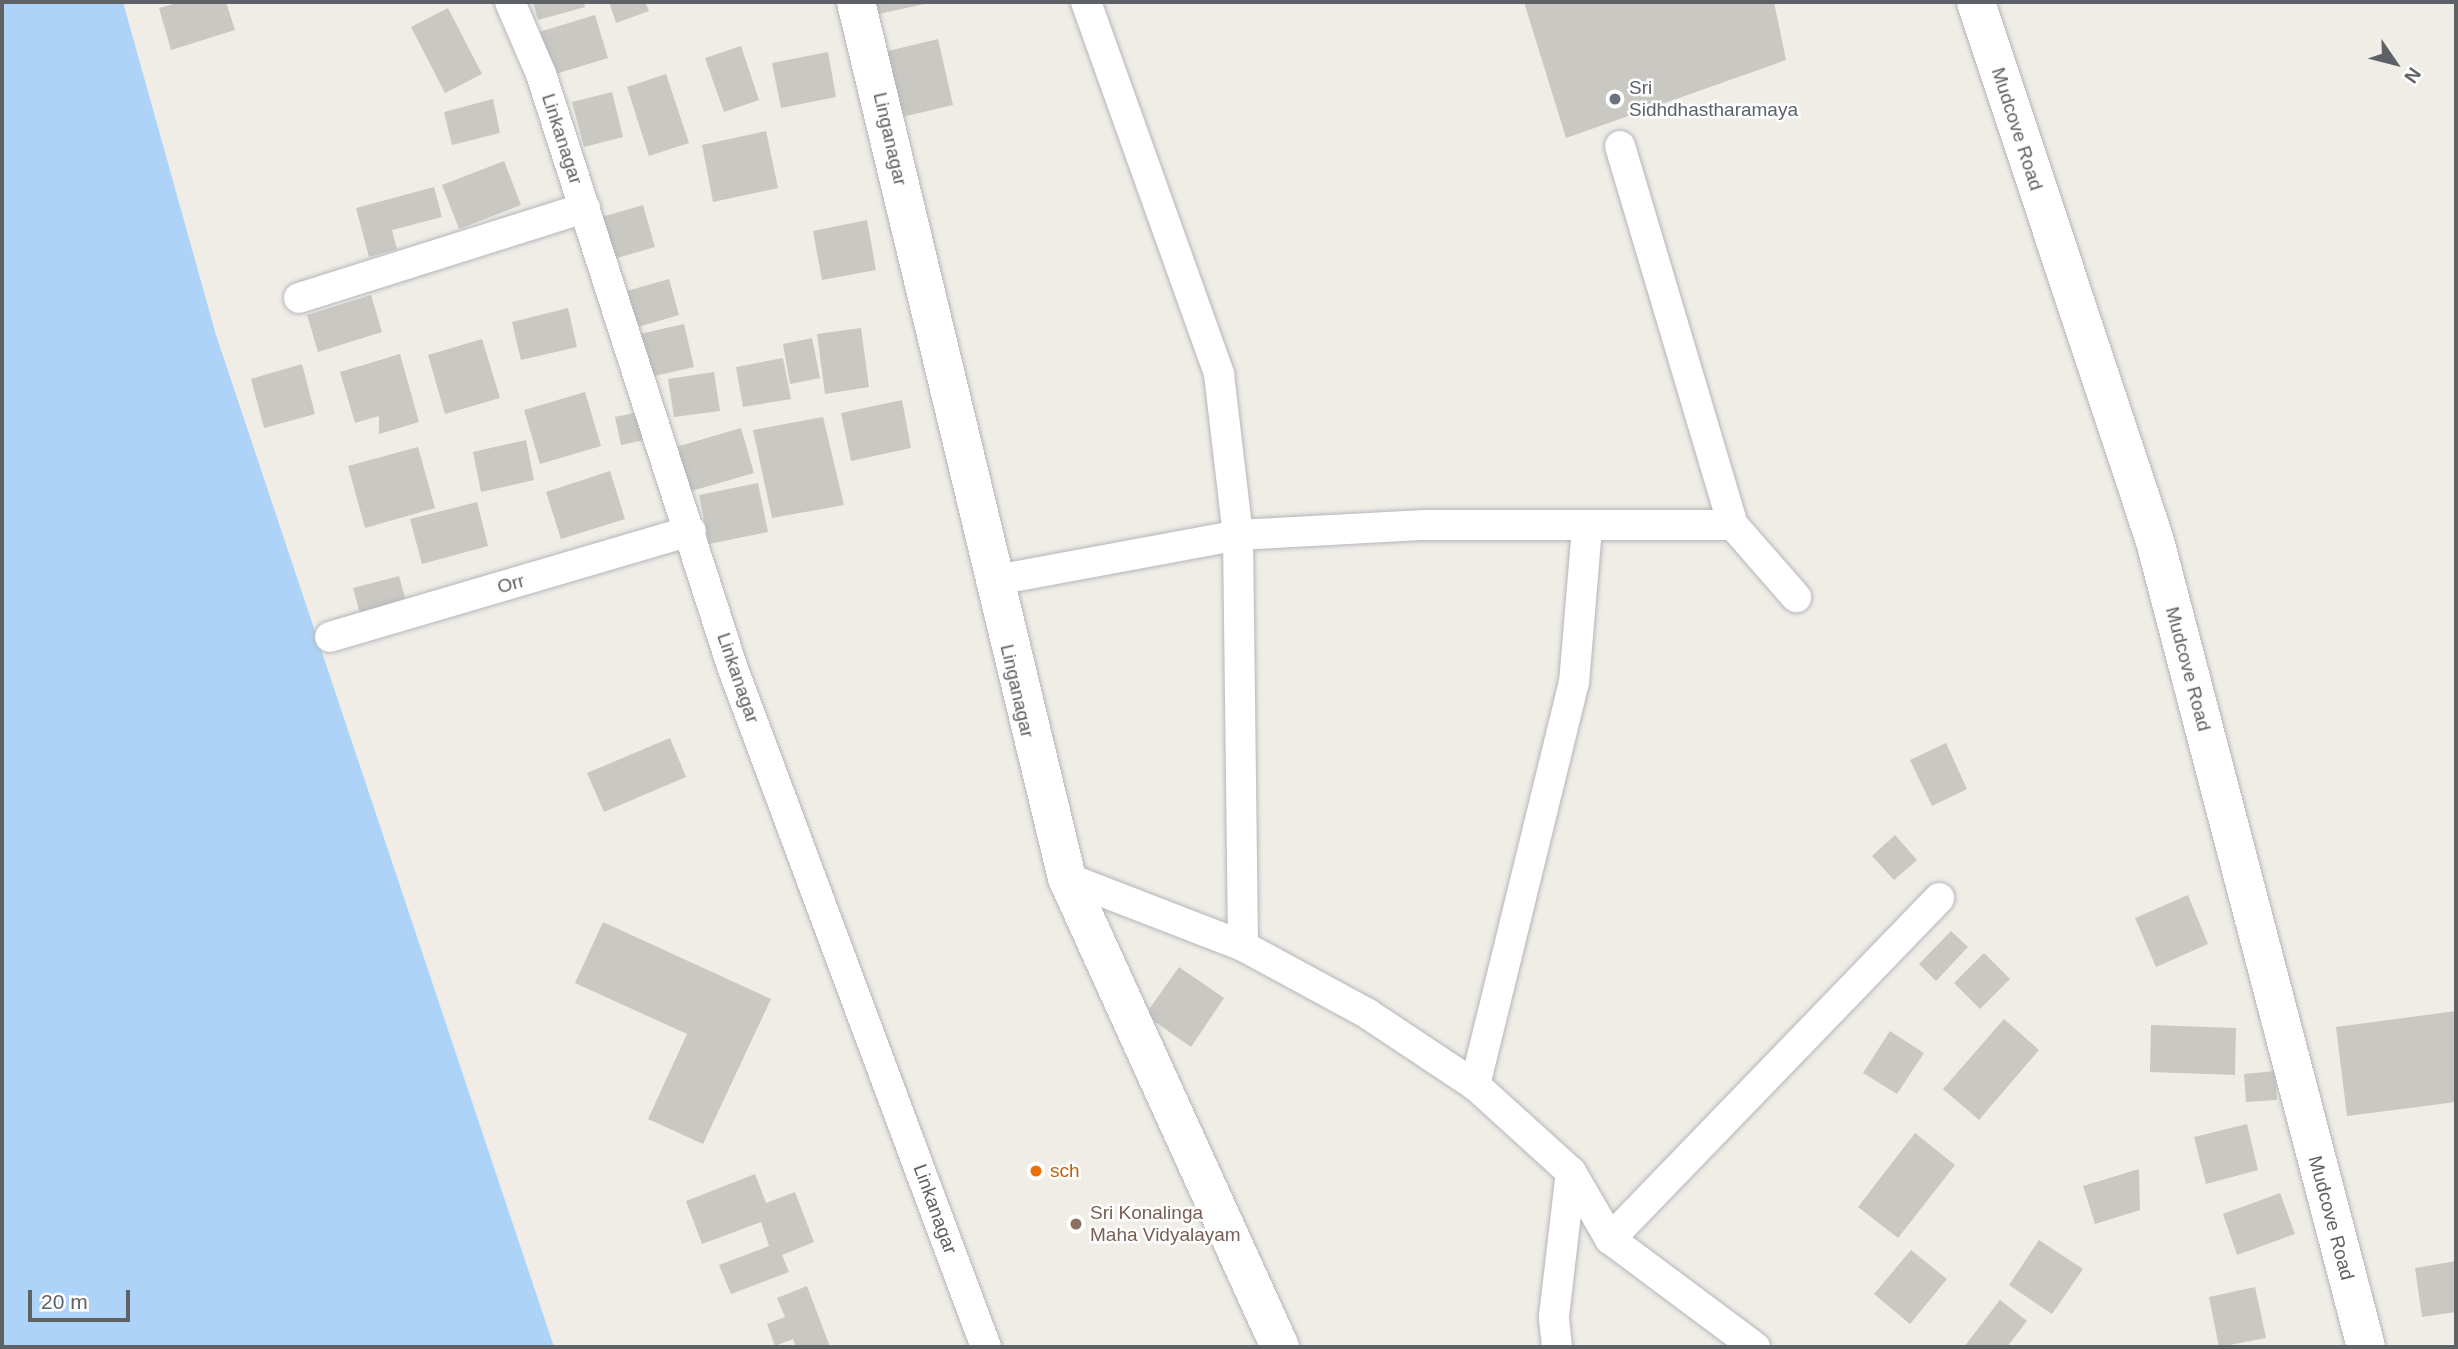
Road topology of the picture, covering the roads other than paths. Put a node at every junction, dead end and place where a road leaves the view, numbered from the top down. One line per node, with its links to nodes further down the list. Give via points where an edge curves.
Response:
1 (510, 2): 6 (street, Linkanagar)
2 (856, 2): 12 (street, Linganagar)
3 (1086, 2): 11 (street, via 1219,374)
4 (1976, 2): 25 (street, Mudcove Road, via 2155,541)
5 (1620, 146): 8 (street)
6 (585, 208): 7 (street); 10 (street, Linkanagar)
7 (299, 298)
8 (1733, 525): 9 (street); 13 (street)
9 (1587, 529): 11 (street, via 1425,525); 18 (street, via 1574,683)
10 (691, 531): 14 (street, Orr); 21 (street, Linkanagar, via 733,669)
11 (1238, 535): 12 (street); 17 (street)
12 (991, 581): 15 (street, Linganagar)
13 (1796, 597)
14 (330, 637)
15 (1067, 878): 17 (street); 22 (street, Linganagar)
16 (1939, 898): 20 (street)
17 (1242, 946): 18 (street, via 1368,1014)
18 (1475, 1084): 19 (street)
19 (1571, 1172): 20 (street); 23 (street, via 1554,1316)
20 (1610, 1239): 24 (street)
21 (986, 1347)
22 (1280, 1347)
23 (1557, 1347)
24 (1755, 1347)
25 (2366, 1347)

